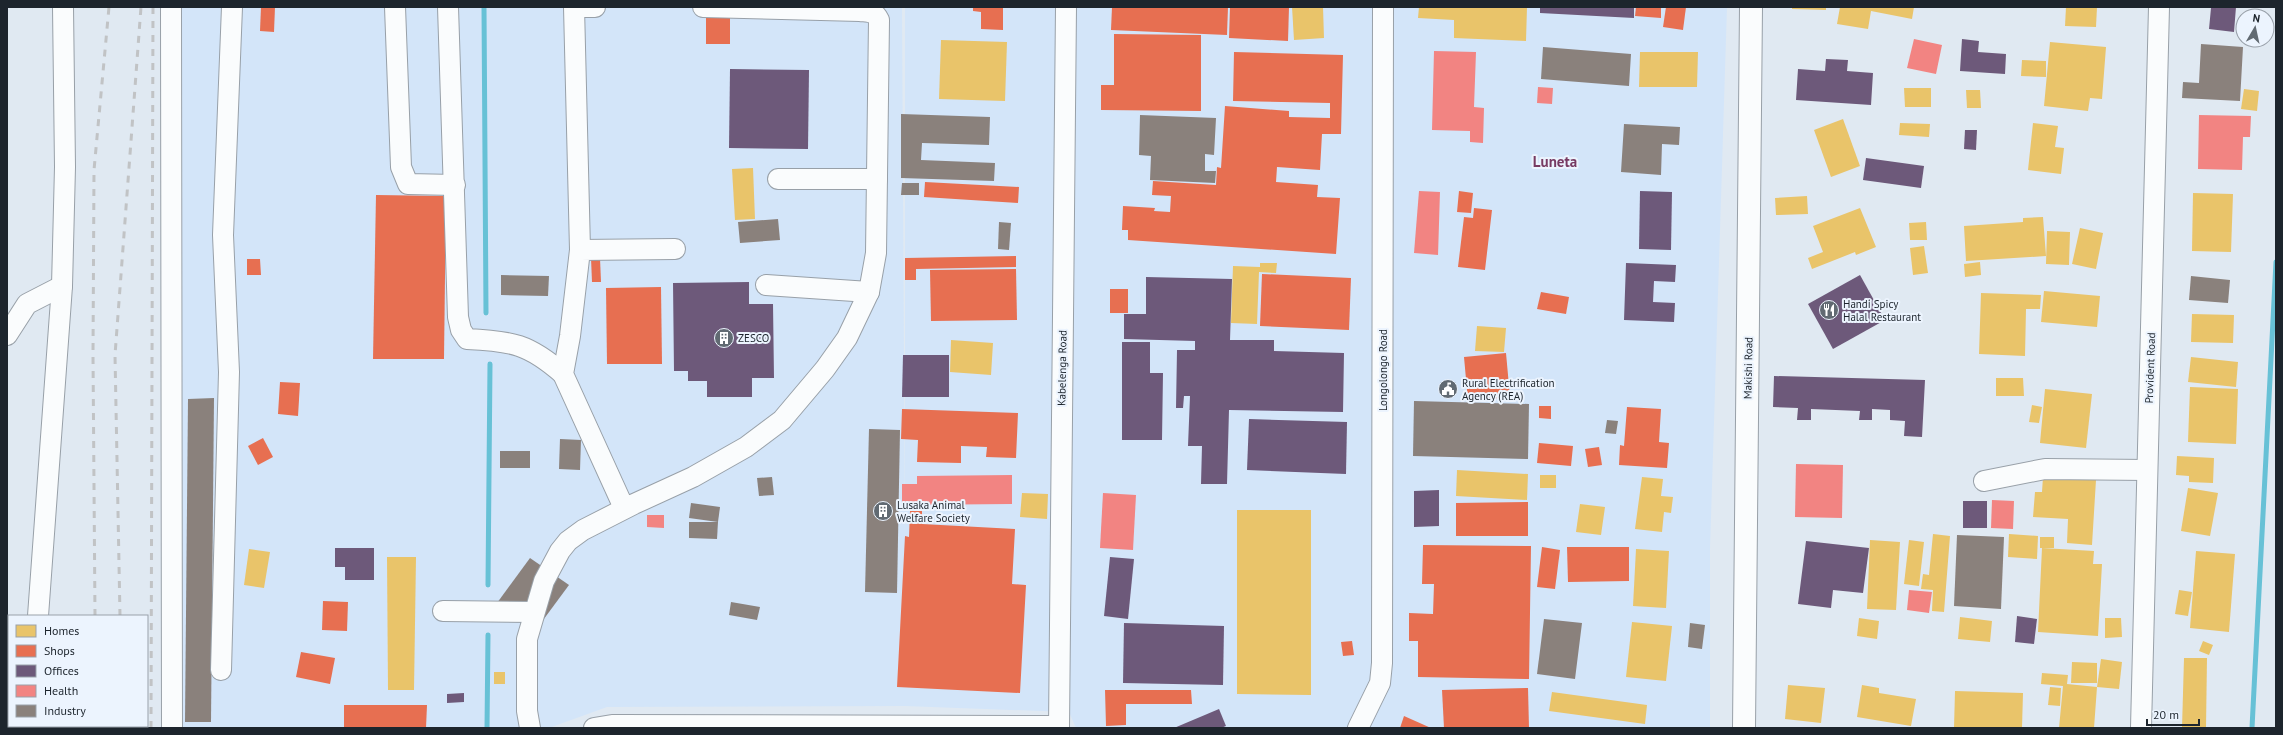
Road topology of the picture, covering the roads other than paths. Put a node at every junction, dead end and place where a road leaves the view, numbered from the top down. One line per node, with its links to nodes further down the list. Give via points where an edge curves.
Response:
1 (63, 7): 19 (street, via 65,167)
2 (171, 7): 32 (street)
3 (232, 7): 29 (street, via 223,235 229,372)
4 (395, 7): 15 (street, via 401,167 408,184)
5 (448, 7): 15 (street)
6 (595, 7): 17 (street, via 574,7)
7 (703, 7): 12 (street)
8 (1066, 7): 31 (street, Kabelenga Road)
9 (1383, 7): 34 (street, Longolongo Road, via 1382,663 1380,683)
10 (1751, 7): 35 (main road, Makishi Road)
11 (2159, 7): 23 (street, Provident Road)
12 (879, 13): 14 (street)
13 (778, 179): 14 (street)
14 (877, 179): 20 (street, via 876,253)
15 (455, 185): 22 (street, via 458,317 461,330 467,339 503,340 525,348 543,356)
16 (675, 249): 17 (street)
17 (580, 250): 22 (street, via 570,336)
18 (766, 285): 20 (street)
19 (62, 286): 21 (street, via 26,304); 28 (street)
20 (869, 292): 25 (street, via 847,338 825,369 782,420 746,447 693,478)
21 (7, 335)
22 (562, 374): 25 (street)
23 (2147, 470): 24 (street, via 2045,469); 36 (street, Provident Road)
24 (1984, 481)
25 (624, 508): 27 (street, via 568,541 552,565)
26 (443, 611): 27 (street)
27 (534, 612): 30 (street, via 527,639)
28 (38, 615)
29 (221, 670)
30 (534, 726)
31 (1058, 727): 33 (street, via 612,725)
32 (172, 728)
33 (594, 728)
34 (1358, 728)
35 (1744, 728)
36 (2141, 728)

